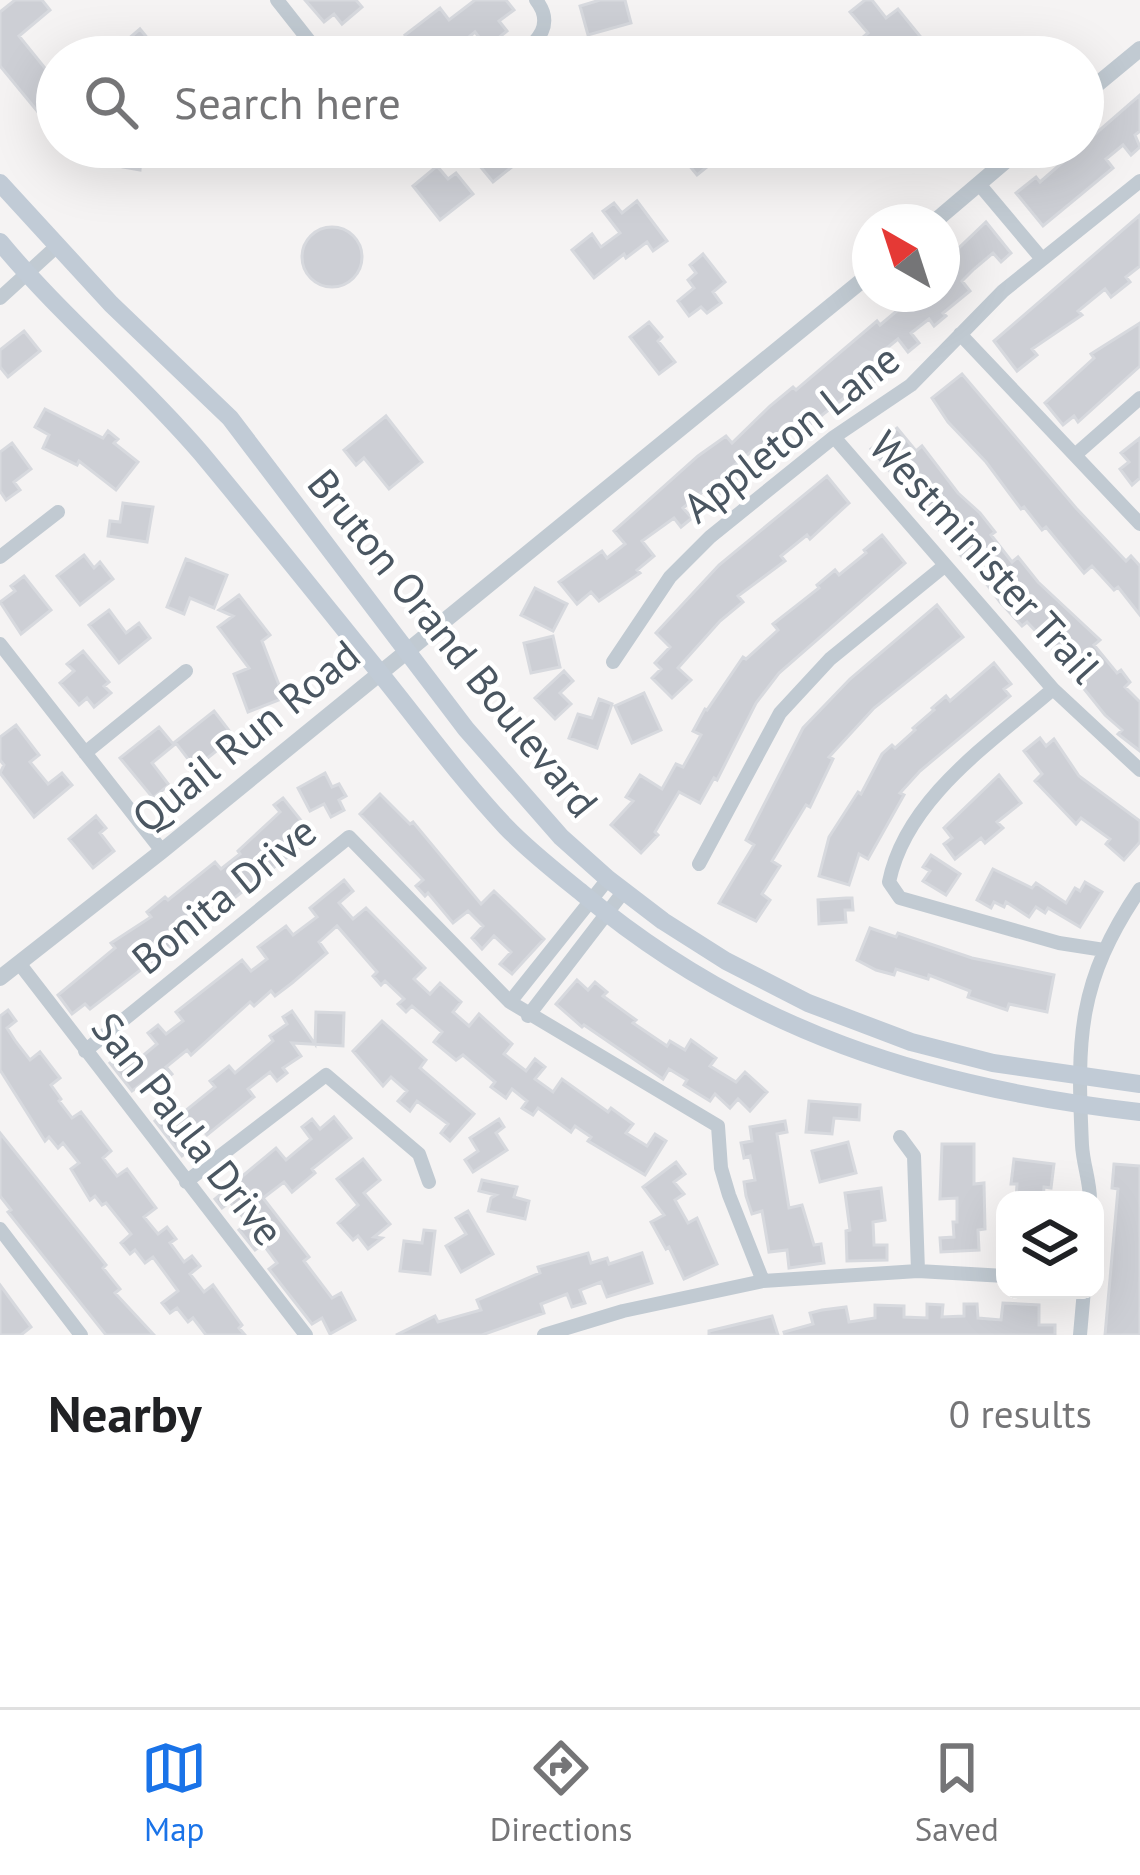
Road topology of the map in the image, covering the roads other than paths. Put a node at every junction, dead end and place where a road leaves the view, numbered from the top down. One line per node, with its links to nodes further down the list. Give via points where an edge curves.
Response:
1 (277, 0): 3 (street)
2 (536, 0): 4 (street, via 544,10)
3 (305, 36)
4 (540, 36)
5 (1140, 49): 6 (street)
6 (1104, 79)
7 (998, 168): 10 (street)
8 (1140, 181): 14 (street, Appleton Lane)
9 (0, 183): 13 (main road, Bruton Orand Boulevard)
10 (979, 184): 11 (street); 14 (street)
11 (955, 204)
12 (0, 242): 15 (main road, Bruton Orand Boulevard)
13 (56, 247): 15 (street); 27 (main road, Bruton Orand Boulevard, via 230,418)
14 (1042, 259): 18 (street, Appleton Lane)
15 (27, 274): 17 (street); 30 (main road, Bruton Orand Boulevard, via 197,449)
16 (852, 289): 27 (street, Quail Run Road)
17 (0, 298)
18 (960, 334): 20 (street, Appleton Lane, via 911,385); 21 (street)
19 (1140, 398): 21 (street)
20 (834, 436): 25 (street, Westminister Trail); 28 (street, Appleton Lane, via 670,577)
21 (1075, 455): 23 (street)
22 (58, 512): 24 (street)
23 (1140, 524)
24 (0, 557)
25 (943, 567): 31 (street, Westminister Trail); 35 (street, via 830,659 780,713)
26 (0, 644): 32 (street)
27 (408, 650): 30 (street, Quail Run Road); 36 (main road, Bruton Orand Boulevard, via 517,789)
28 (613, 662)
29 (186, 671): 32 (street)
30 (380, 673): 34 (street, Quail Run Road); 38 (main road, Bruton Orand Boulevard, via 509,830)
31 (1053, 689): 33 (street, Westminister Trail); 39 (street, via 924,809 889,882 900,898)
32 (85, 753): 34 (street)
33 (1140, 770)
34 (162, 851): 40 (street, Quail Run Road)
35 (699, 864)
36 (616, 885): 38 (street); 45 (main road, Bruton Orand Boulevard, via 726,961 808,1003 911,1042)
37 (1140, 889): 39 (street)
38 (598, 907): 42 (street); 43 (street); 47 (main road, Bruton Orand Boulevard, via 719,991 847,1050)
39 (1104, 950): 45 (street, via 1080,1034)
40 (19, 963): 41 (street, Quail Run Road); 44 (street, San Paula Drive)
41 (0, 977)
42 (510, 1002): 43 (street); 44 (street, Bonita Drive, via 349,837)
43 (528, 1016): 56 (street, via 718,1126 728,1195)
44 (85, 1051): 50 (street, San Paula Drive)
45 (1078, 1074): 46 (main road, Bruton Orand Boulevard); 47 (street)
46 (1140, 1084)
47 (1082, 1106): 48 (main road, Bruton Orand Boulevard); 52 (street)
48 (1140, 1112)
49 (900, 1137): 54 (street, via 914,1156)
50 (186, 1182): 51 (street, via 326,1075 419,1154); 59 (street, San Paula Drive)
51 (429, 1182)
52 (1089, 1191)
53 (0, 1229): 58 (street)
54 (918, 1271): 55 (street); 56 (street)
55 (996, 1275)
56 (763, 1281): 60 (street)
57 (1083, 1299): 61 (street)
58 (80, 1335)
59 (306, 1335)
60 (544, 1335)
61 (1080, 1335)

